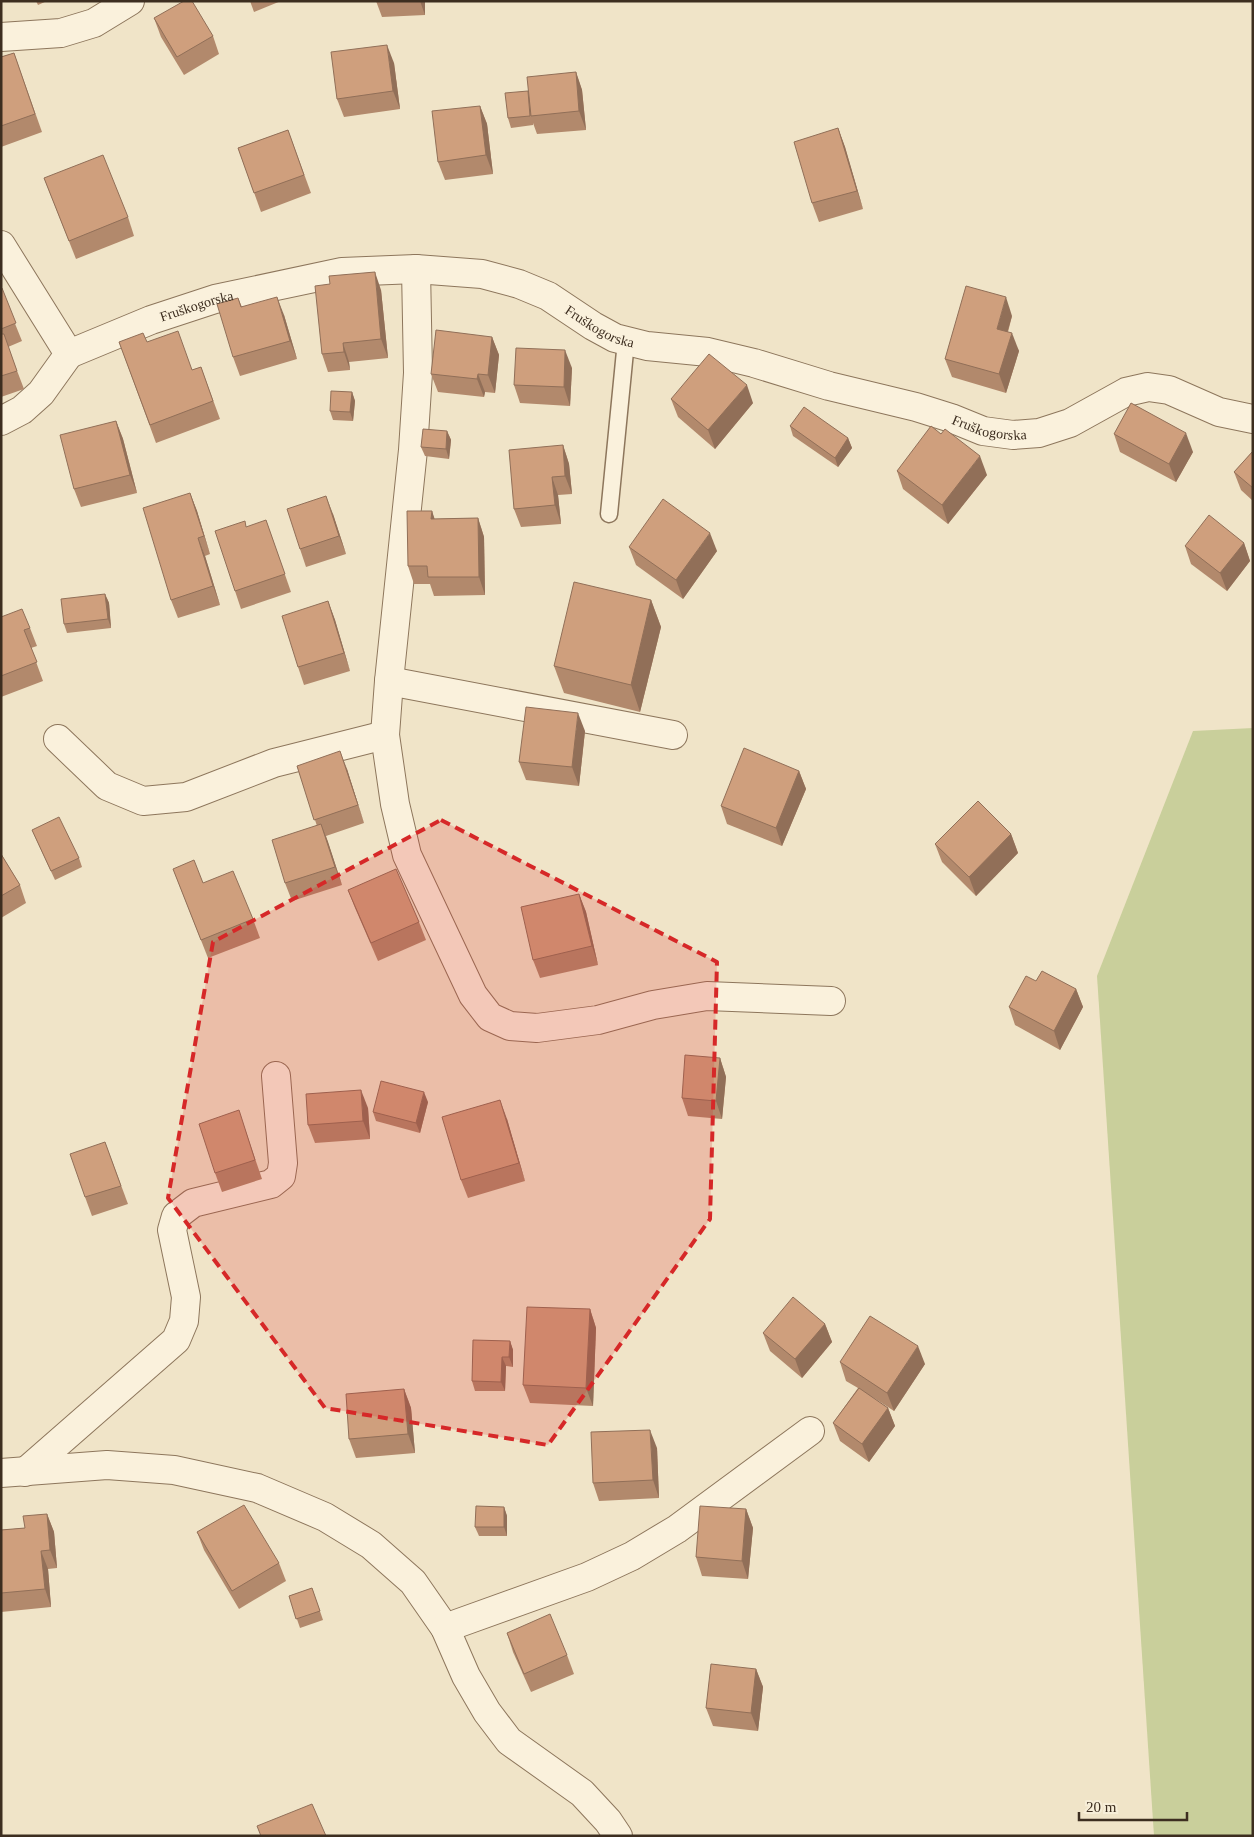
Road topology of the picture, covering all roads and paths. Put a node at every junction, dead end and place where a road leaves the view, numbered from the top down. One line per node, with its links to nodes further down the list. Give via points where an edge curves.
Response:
1 (130, 1): 2 (street, via 94,23 61,33)
2 (1, 37)
3 (1, 244): 6 (street)
4 (416, 269): 5 (street, Fruškogorska, via 482,274 519,284 548,296 593,326); 6 (street, Fruškogorska, via 342,272 215,299 151,320); 10 (street, via 418,373 413,450)
5 (626, 341): 7 (street, Fruškogorska, via 744,360 829,386 916,407 983,431 1013,435 1039,433 1070,424 1126,392 1148,387 1169,390 1219,412); 9 (lane)
6 (69, 354): 8 (street, via 41,393 22,410)
7 (1253, 420)
8 (1, 421)
9 (609, 514)
10 (389, 681): 11 (street); 12 (street)
11 (385, 734): 13 (street, via 274,763 186,797 143,801 107,786); 14 (street, via 395,804 407,855 473,995 490,1017 510,1026 537,1028 598,1020 707,996)
12 (673, 735)
13 (58, 739)
14 (831, 1001)
15 (276, 1076): 17 (street, via 283,1163 281,1176 271,1184 193,1203 176,1216 172,1230 186,1297 184,1321 176,1340)
16 (810, 1431): 18 (street, via 676,1529 632,1556)
17 (13, 1473): 18 (street, via 107,1465 174,1470 258,1488 325,1517 371,1545 412,1582)
18 (445, 1628): 19 (street, via 466,1676 487,1712 509,1740 582,1793)
19 (618, 1836)

